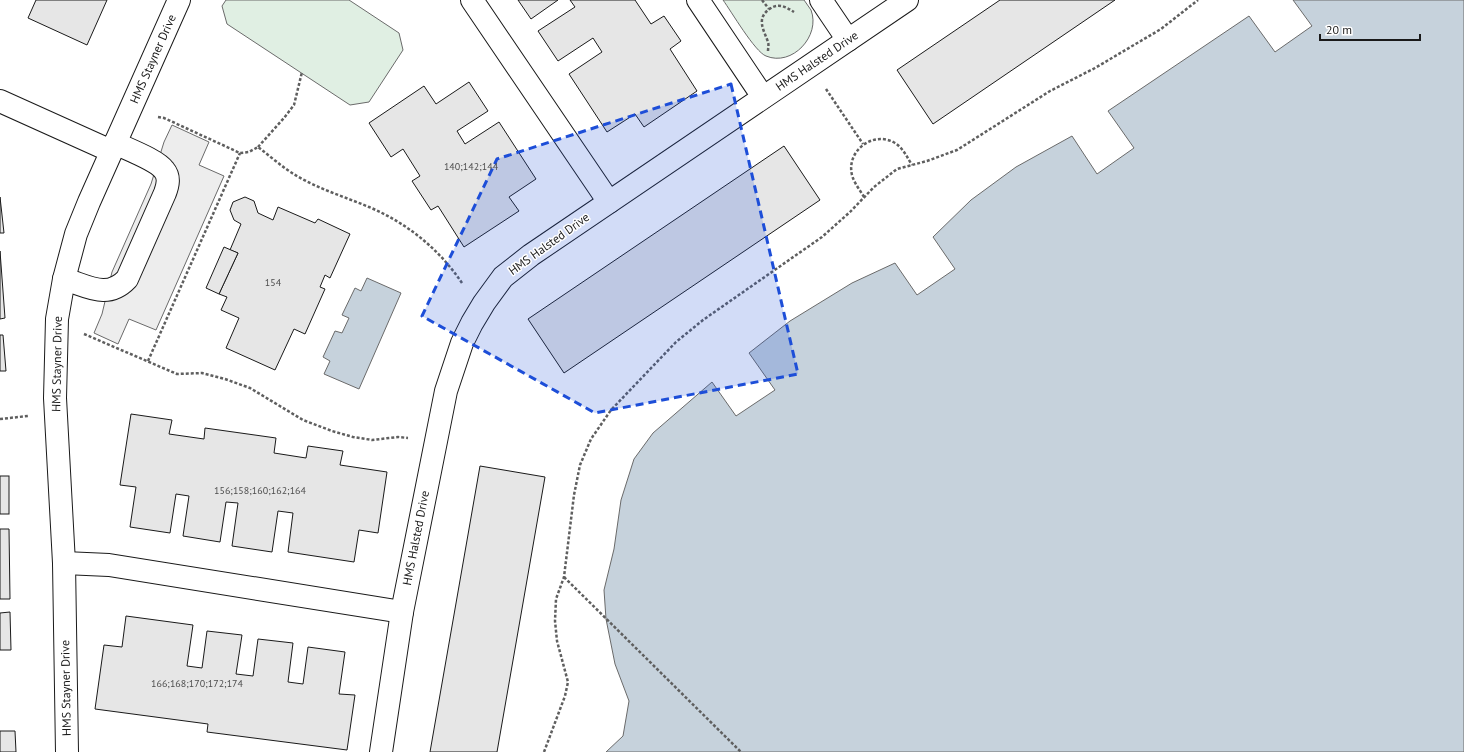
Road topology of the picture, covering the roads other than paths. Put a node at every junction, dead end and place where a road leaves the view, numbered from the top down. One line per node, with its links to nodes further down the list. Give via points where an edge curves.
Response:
1 (179, 0): 9 (street, HMS Stayner Drive)
2 (472, 0): 10 (street)
3 (698, 0): 7 (street)
4 (821, 0): 6 (street)
5 (906, 0): 6 (street, HMS Halsted Drive)
6 (848, 40): 7 (street, HMS Halsted Drive)
7 (763, 97): 10 (street, HMS Halsted Drive)
8 (0, 101): 9 (street)
9 (113, 147): 11 (street, HMS Stayner Drive, via 76,234); 11 (street, via 159,164 165,170 168,185 127,279 120,286 103,291)
10 (608, 202): 13 (street, HMS Halsted Drive, via 530,254 503,277 472,323 462,343 446,391)
11 (64, 279): 12 (street, HMS Stayner Drive, via 57,319 55,398)
12 (64, 564): 13 (street, via 109,565); 14 (street, HMS Stayner Drive)
13 (402, 612): 15 (street, HMS Halsted Drive)
14 (67, 752)
15 (381, 752)

